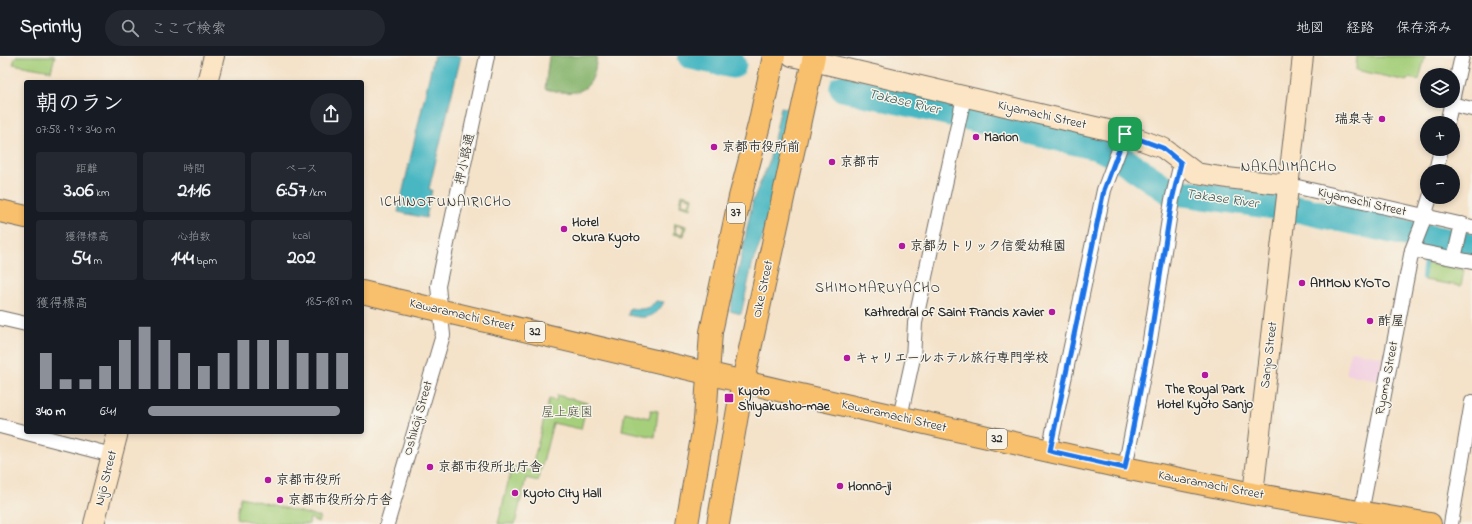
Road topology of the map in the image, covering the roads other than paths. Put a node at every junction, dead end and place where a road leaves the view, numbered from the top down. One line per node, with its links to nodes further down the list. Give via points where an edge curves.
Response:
1 (214, 56): 9 (street)
2 (487, 56): 25 (street, 押小路通, via 438,286)
3 (774, 56): 28 (main road, 37, via 711,332)
4 (792, 56): 7 (street, Kiyamachi Street)
5 (1303, 56): 15 (street, Sanjo Street)
6 (1462, 56): 8 (street)
7 (814, 58): 10 (street, Kiyamachi Street); 29 (main road, Oike Street)
8 (1459, 68)
9 (208, 80)
10 (962, 102): 13 (street, Kiyamachi Street); 31 (street, via 915,323 913,358)
11 (1460, 103): 12 (street)
12 (1472, 108)
13 (1123, 140): 14 (street, Kiyamachi Street, via 1163,148); 36 (street, via 1104,190)
14 (1181, 163): 15 (street, Kiyamachi Street, via 1196,173 1227,178); 38 (street, via 1172,200 1150,340)
15 (1287, 200): 19 (street, Kiyamachi Street); 39 (street, Sanjo Street)
16 (1428, 204): 19 (street, Ryoma Street)
17 (0, 211): 18 (main road)
18 (24, 217)
19 (1423, 221): 20 (street, Kiyamachi Street); 21 (street, Ryoma Street)
20 (1465, 228): 22 (street)
21 (1413, 246): 22 (street); 40 (street, Ryoma Street)
22 (1455, 254): 23 (street)
23 (1472, 262)
24 (364, 292): 25 (main road, Kawaramachi Street / 32)
25 (440, 310): 28 (main road, Kawaramachi Street / 32); 42 (street, Oshikōji Street, via 443,335)
26 (0, 318): 27 (street)
27 (24, 324)
28 (708, 372): 29 (main road, Kawaramachi Street / 32); 43 (main road, 37, via 704,420)
29 (742, 381): 31 (main road, Kawaramachi Street / 32); 44 (main road, Oike Street)
30 (1472, 402): 46 (street)
31 (900, 417): 36 (main road, Kawaramachi Street / 32)
32 (0, 426): 33 (street)
33 (24, 432)
34 (32, 434): 37 (street)
35 (117, 434): 37 (street, Nijō Street)
36 (1050, 451): 38 (main road, Kawaramachi Street / 32)
37 (112, 454): 41 (street, Nijō Street)
38 (1125, 468): 39 (main road, Kawaramachi Street / 32)
39 (1253, 494): 40 (main road, Kawaramachi Street / 32)
40 (1361, 512): 45 (main road, Kawaramachi Street / 32)
41 (94, 524)
42 (388, 524)
43 (687, 524)
44 (718, 524)
45 (1430, 524)
46 (1451, 524)

